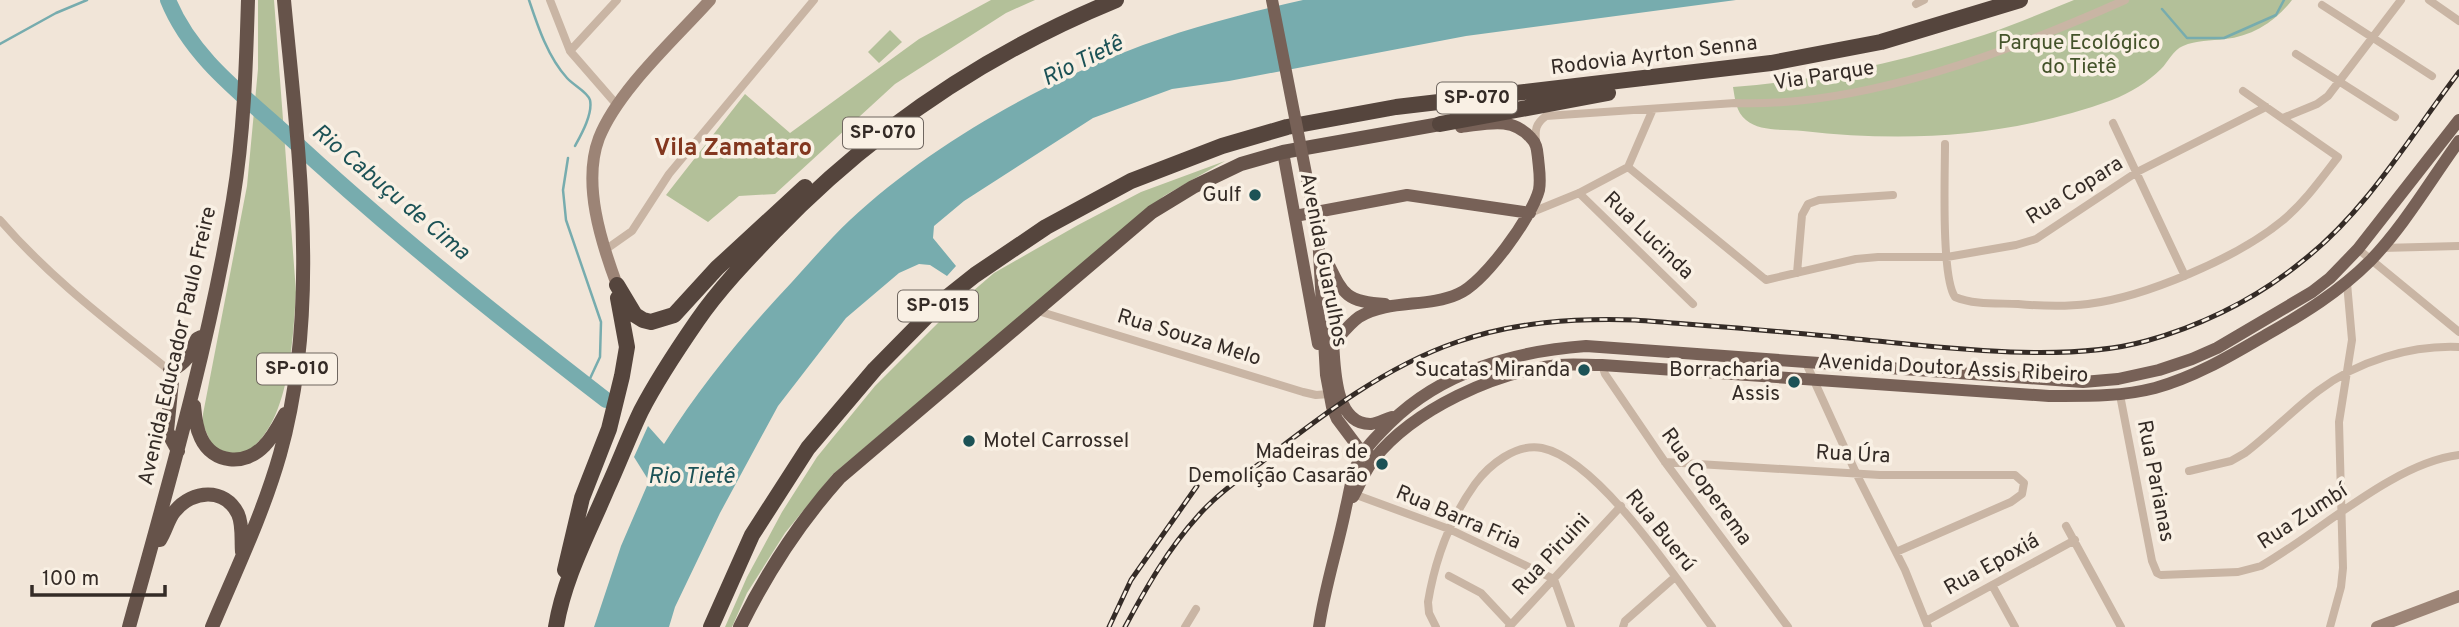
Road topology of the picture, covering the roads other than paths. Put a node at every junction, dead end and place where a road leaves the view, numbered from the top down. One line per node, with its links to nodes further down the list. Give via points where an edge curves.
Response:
1 (248, 0): 59 (highway, Avenida Educador Paulo Freire, via 243,118 233,201)
2 (284, 0): 74 (highway, SP-010, via 303,271 302,335)
3 (550, 0): 16 (street)
4 (617, 0): 16 (street)
5 (710, 0): 22 (main road)
6 (814, 0): 47 (street, via 669,174 632,231)
7 (1116, 0): 33 (highway, SP-070, via 994,57)
8 (1272, 0): 43 (main road, bridge)
9 (2020, 0): 18 (highway, Rodovia Ayrton Senna / SP-070, via 1881,42 1771,63)
10 (2126, 0): 24 (street, Via Parque, via 1998,53 1873,87 1762,104)
11 (2400, 0): 15 (street)
12 (2429, 0): 14 (street)
13 (2322, 5): 15 (street)
14 (2459, 21)
15 (2372, 37): 19 (street); 20 (street)
16 (570, 51): 22 (street)
17 (2296, 54): 20 (street)
18 (1667, 75): 29 (highway, via 1646,86); 30 (highway, Rodovia Ayrton Senna / SP-070, via 1395,107)
19 (2432, 76)
20 (2339, 81): 25 (street); 26 (street, via 2317,104)
21 (2243, 91): 23 (street)
22 (617, 105): 47 (main road, via 598,140 594,162 594,197)
23 (2266, 107): 26 (street); 37 (street, Rua Copara)
24 (1653, 110): 31 (street, Via Parque, via 1546,116 1535,127); 36 (street)
25 (2395, 117)
26 (2284, 118): 52 (street, via 2338,157 2281,222)
27 (2459, 120): 46 (main road, Avenida Doutor Assis Ribeiro)
28 (2113, 123): 37 (street)
29 (1440, 124): 31 (main road, via 1509,123 1519,126); 35 (highway)
30 (1287, 127): 106 (highway, SP-015, via 1131,181 1046,227 942,302 875,369 808,448 752,535)
31 (1536, 143): 40 (main road, via 1541,177)
32 (1945, 144): 48 (street)
33 (867, 145): 54 (highway, via 850,151 788,201 674,314 643,320); 99 (highway, SP-070, via 737,270 694,325 641,411)
34 (2457, 149): 45 (main road, Avenida Doutor Assis Ribeiro)
35 (1283, 152): 41 (main road, Avenida Guarulhos); 57 (highway, via 1241,164 1152,212)
36 (1628, 167): 38 (street); 51 (street, Rua Copara, via 1766,280)
37 (2137, 172): 48 (street, Rua Copara, via 2036,239); 52 (street)
38 (1579, 193): 40 (street); 55 (street, Rua Lucinda)
39 (1893, 195): 51 (street, via 1808,204 1802,215)
40 (1530, 213): 41 (main road, via 1407,195); 56 (main road, via 1471,287 1457,295)
41 (1295, 216): 69 (main road, Avenida Guarulhos)
42 (0, 220): 67 (street, via 68,290)
43 (1319, 235): 49 (main road, Avenida Guarulhos); 69 (main road, Avenida Guarulhos)
44 (2459, 246): 45 (street)
45 (2382, 248): 50 (main road, Avenida Doutor Assis Ribeiro)
46 (2358, 249): 50 (street); 64 (main road, Avenida Doutor Assis Ribeiro, via 2330,278 2278,313 2217,348 2146,373 2083,382)
47 (605, 250): 54 (main road)
48 (1947, 257): 51 (street, Rua Copara, via 1856,259); 52 (street, via 1948,281 1955,297 1971,301 2070,306 2114,299)
49 (1326, 259): 56 (main road, via 1352,299); 60 (main road, Avenida Guarulhos)
50 (2370, 260): 53 (main road, Avenida Doutor Assis Ribeiro); 58 (street)
51 (1797, 273)
52 (2185, 276)
53 (2347, 283): 68 (street, via 2352,340); 72 (main road, Avenida Doutor Assis Ribeiro, via 2226,359 2155,388)
54 (617, 285): 99 (highway, via 627,346 622,376 610,429 582,498)
55 (1693, 304)
56 (1400, 305): 60 (main road, via 1360,316)
57 (1038, 311): 71 (street, Rua Souza Melo, via 1303,392); 107 (highway, via 839,478 785,545)
58 (2459, 332)
59 (205, 335): 67 (highway, via 197,339 190,357); 73 (highway, Avenida Educador Paulo Freire)
60 (1333, 344): 75 (main road, Avenida Guarulhos, via 1338,394 1351,414 1374,424)
61 (1606, 346): 63 (main road, Avenida Doutor Assis Ribeiro); 64 (main road, Avenida Doutor Assis Ribeiro); 66 (main road)
62 (2459, 347): 68 (street, via 2417,349)
63 (1556, 348): 65 (main road); 75 (main road, Avenida Doutor Assis Ribeiro, via 1474,369 1442,384)
64 (1806, 363): 70 (street)
65 (1556, 365): 66 (main road, Avenida Doutor Assis Ribeiro); 78 (main road, Avenida Doutor Assis Ribeiro, via 1454,396)
66 (1602, 365): 70 (main road, Avenida Doutor Assis Ribeiro); 80 (street, Rua Coperema)
67 (170, 371): 77 (highway, via 167,431)
68 (2348, 373): 81 (street, via 2321,388 2245,453); 86 (street, via 2339,422)
69 (1326, 375): 71 (main road, Avenida Guarulhos)
70 (1813, 381): 72 (main road, Avenida Doutor Assis Ribeiro, via 2049,396); 82 (street)
71 (1329, 394): 76 (main road, Avenida Guarulhos)
72 (2120, 395): 93 (street, Rua Parianas)
73 (193, 398): 74 (highway, via 206,447 232,460 264,446); 77 (highway, Avenida Educador Paulo Freire)
74 (291, 404): 92 (highway, SP-010, via 280,454)
75 (1399, 414): 78 (main road, via 1378,435)
76 (1346, 430): 78 (main road, Avenida Guarulhos); 83 (main road)
77 (178, 451): 90 (highway, Avenida Educador Paulo Freire)
78 (1370, 455): 83 (main road); 84 (main road)
79 (2459, 455): 86 (street, Rua Zumbí, via 2398,476)
80 (1665, 462): 82 (street, Rua Úra); 114 (street, Rua Coperema)
81 (2189, 471)
82 (1856, 473): 91 (street); 91 (street, Rua Úra, via 2015,475 2024,483 2022,494 2011,502)
83 (1353, 474): 84 (main road)
84 (1350, 497): 88 (street, Rua Barra Fria); 109 (main road)
85 (1621, 506): 88 (street, Rua Buerú, via 1562,456 1531,447 1499,460 1482,474); 95 (street, Rua Buerú); 96 (street, Rua Piruini)
86 (2342, 512): 93 (street, Rua Zumbí, via 2250,570); 117 (street, via 2343,568)
87 (2066, 526): 89 (street)
88 (1449, 529): 96 (street, Rua Barra Fria); 110 (street, Rua Buerú, via 1428,602)
89 (2075, 540): 97 (street, Rua Epoxiá); 116 (street)
90 (153, 545): 92 (highway, via 174,512 208,493 226,500 238,515); 103 (highway, Avenida Educador Paulo Freire)
91 (1896, 552): 101 (street)
92 (242, 558): 104 (highway, SP-010)
93 (2157, 573)
94 (1449, 576): 102 (street, via 1482,593)
95 (1675, 577): 112 (street); 113 (street, Rua Buerú)
96 (1553, 579): 102 (street, Rua Piruini); 111 (street)
97 (1992, 585): 101 (street, Rua Epoxiá); 115 (street)
98 (2459, 596): 118 (main road)
99 (560, 600): 105 (highway)
100 (1196, 609): 108 (street)
101 (1927, 624)
102 (1510, 626)
103 (129, 627)
104 (212, 627)
105 (556, 627)
106 (711, 627)
107 (740, 627)
108 (1185, 627)
109 (1319, 627)
110 (1436, 627)
111 (1571, 627)
112 (1623, 627)
113 (1712, 627)
114 (1788, 627)
115 (2015, 627)
116 (2121, 627)
117 (2330, 627)
118 (2377, 627)

